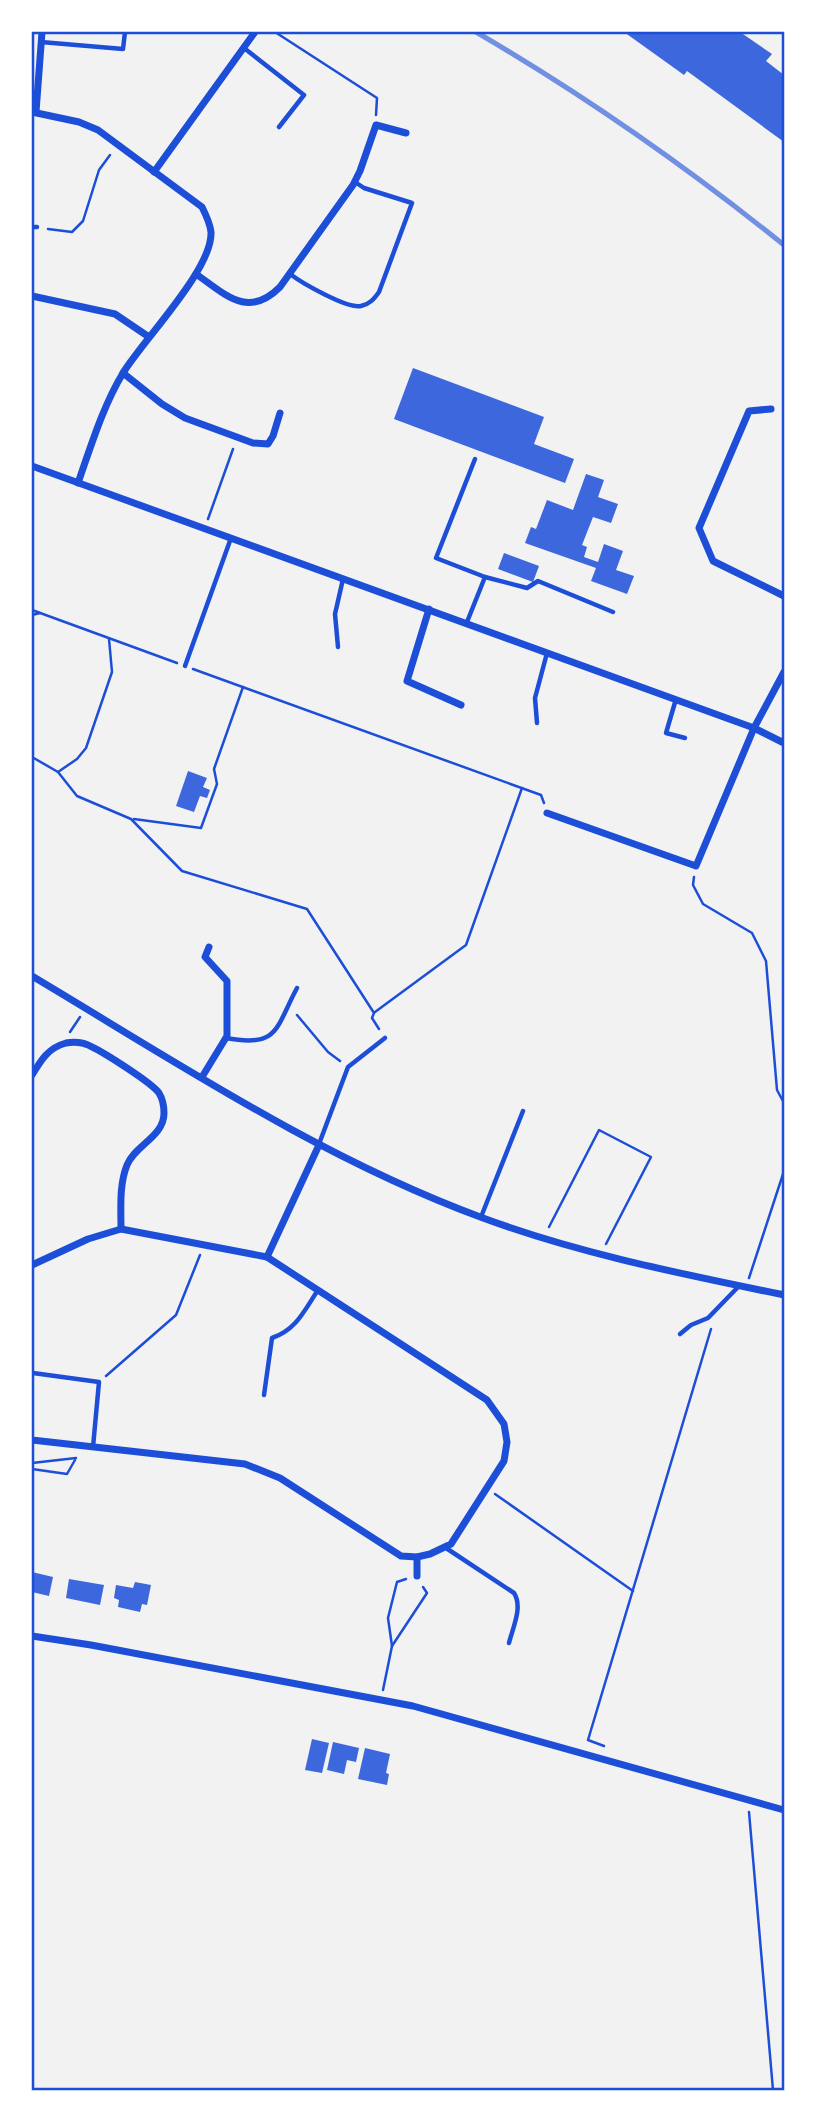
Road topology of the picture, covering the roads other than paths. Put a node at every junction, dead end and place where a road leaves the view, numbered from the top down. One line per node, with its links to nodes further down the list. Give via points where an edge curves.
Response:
1 (41, 32): 4 (street)
2 (125, 32): 4 (lane, via 123,50)
3 (255, 32): 5 (street)
4 (41, 42): 6 (street)
5 (244, 48): 7 (lane, via 304,95); 9 (street)
6 (34, 112): 9 (street, via 98,130)
7 (279, 127)
8 (406, 133): 10 (street, via 376,125)
9 (154, 172): 11 (street, via 202,207 208,220 211,235)
10 (355, 182): 12 (street); 12 (lane, via 412,203 379,292 363,306 352,306)
11 (196, 274): 12 (street, via 243,303 269,298); 14 (street)
12 (290, 274)
13 (32, 296): 14 (street, via 115,314)
14 (149, 337): 15 (street)
15 (123, 373): 17 (street, via 185,418 253,443 268,444); 20 (street)
16 (771, 409): 24 (street, via 749,411 699,528 713,561)
17 (281, 413)
18 (475, 459): 22 (lane, via 436,558)
19 (32, 466): 20 (street)
20 (78, 483): 21 (street)
21 (231, 538): 23 (street); 30 (lane)
22 (485, 577): 26 (lane, via 527,588 538,581); 27 (lane)
23 (343, 578): 25 (street); 28 (lane, via 335,614)
24 (785, 596)
25 (429, 609): 27 (street); 33 (street, via 407,681)
26 (613, 612)
27 (467, 622): 29 (street)
28 (338, 647)
29 (547, 653): 32 (street); 34 (lane, via 535,698)
30 (185, 666)
31 (785, 672): 35 (street)
32 (676, 699): 35 (street); 36 (lane, via 666,733)
33 (461, 705)
34 (537, 723)
35 (754, 728): 37 (street); 38 (street, via 696,866)
36 (685, 738)
37 (785, 743)
38 (547, 813)
39 (209, 947): 42 (street, via 205,957 227,981)
40 (32, 976): 45 (street)
41 (297, 988): 42 (lane, via 268,1038 251,1042)
42 (226, 1038): 45 (street)
43 (384, 1038): 47 (lane, via 348,1067)
44 (32, 1075): 49 (street, via 51,1048 84,1043 158,1091 163,1123 133,1155 122,1179)
45 (202, 1077): 47 (street)
46 (523, 1111): 48 (lane)
47 (319, 1145): 48 (street); 50 (street)
48 (481, 1218): 52 (street, via 602,1255)
49 (121, 1229): 50 (street); 51 (street)
50 (267, 1257): 53 (street)
51 (32, 1265)
52 (742, 1286): 54 (street); 55 (lane, via 708,1318)
53 (318, 1290): 57 (lane, via 293,1327 272,1338); 60 (street, via 487,1400 504,1424 504,1461)
54 (785, 1295)
55 (680, 1334)
56 (33, 1373): 59 (lane, via 99,1382)
57 (264, 1395)
58 (32, 1440): 59 (street)
59 (93, 1447): 61 (street, via 263,1469 386,1548 401,1556)
60 (446, 1548): 61 (street); 64 (lane, via 518,1598)
61 (417, 1557): 62 (street)
62 (417, 1576)
63 (32, 1636): 65 (street, via 413,1706)
64 (509, 1643)
65 (785, 1810)

